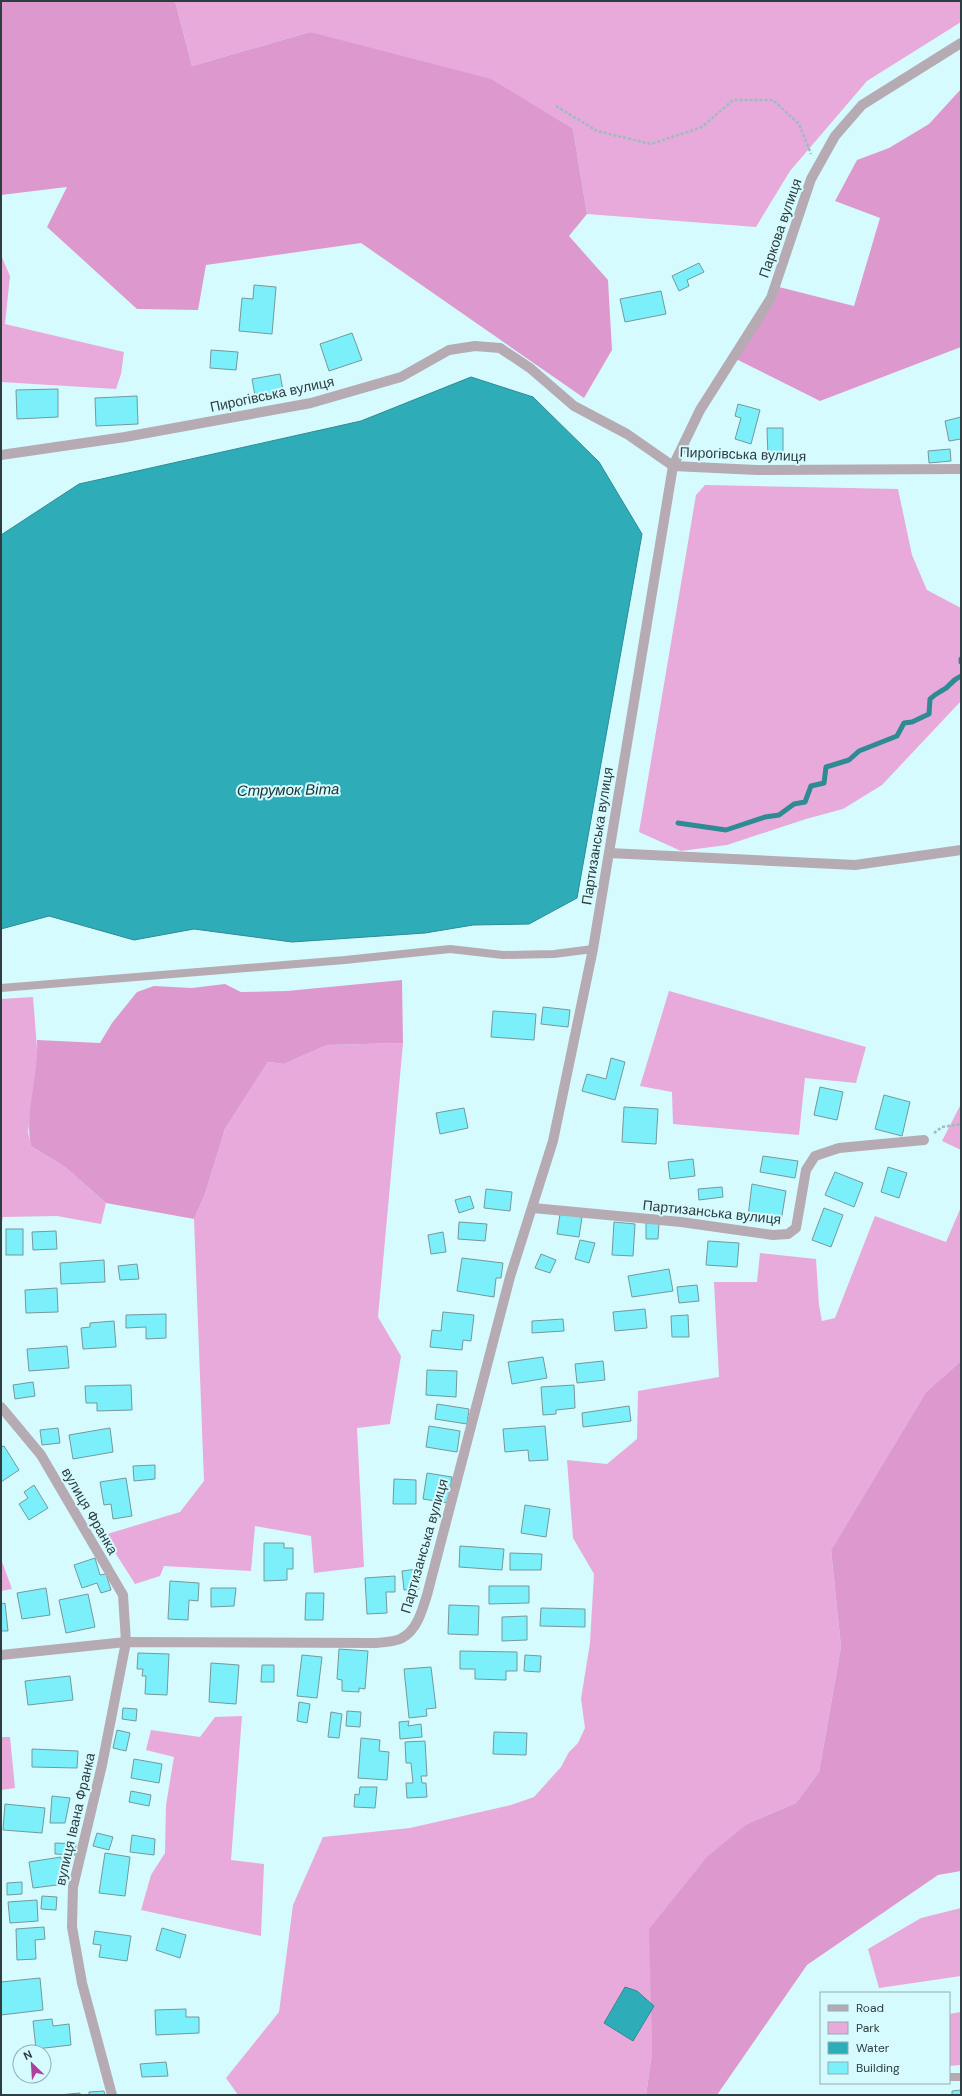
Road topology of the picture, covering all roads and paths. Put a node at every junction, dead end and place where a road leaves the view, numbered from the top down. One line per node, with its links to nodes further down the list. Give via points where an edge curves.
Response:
1 (961, 43): 3 (street, Паркова вулиця, via 862,106 835,136)
2 (556, 106): 3 (path, via 597,131 651,144 702,127 733,100 772,100 799,124)
3 (816, 170): 5 (street, Паркова вулиця, via 771,298 700,410)
4 (1, 455): 5 (street, Пирогівська вулиця, via 125,437 311,403 401,376 449,350 475,346 500,348 530,368 574,406 627,434)
5 (673, 466): 6 (street, Пирогівська вулиця, via 758,470); 8 (street, Партизанська вулиця)
6 (961, 469)
7 (961, 850): 8 (street, via 855,865)
8 (609, 853): 9 (street, Партизанська вулиця)
9 (592, 949): 10 (lane, via 554,954 503,955 450,949); 13 (street, Партизанська вулиця, via 553,1141)
10 (1, 988)
11 (961, 1124): 12 (path, via 942,1127)
12 (924, 1140): 13 (street, Партизанська вулиця, via 839,1148 815,1156 806,1170 796,1228 788,1234 773,1235 681,1222)
13 (533, 1208): 15 (street, Партизанська вулиця, via 510,1277 427,1595 412,1630 401,1639 376,1643)
14 (1, 1407): 15 (street, вулиця Франка, via 41,1455 122,1595)
15 (126, 1642): 16 (street, Партизанська вулиця); 19 (street, вулиця Івана Франка, via 102,1765 73,1887 72,1927 82,1982)
16 (1, 1655)
17 (950, 2077): 18 (lane)
18 (961, 2077)
19 (112, 2095)

